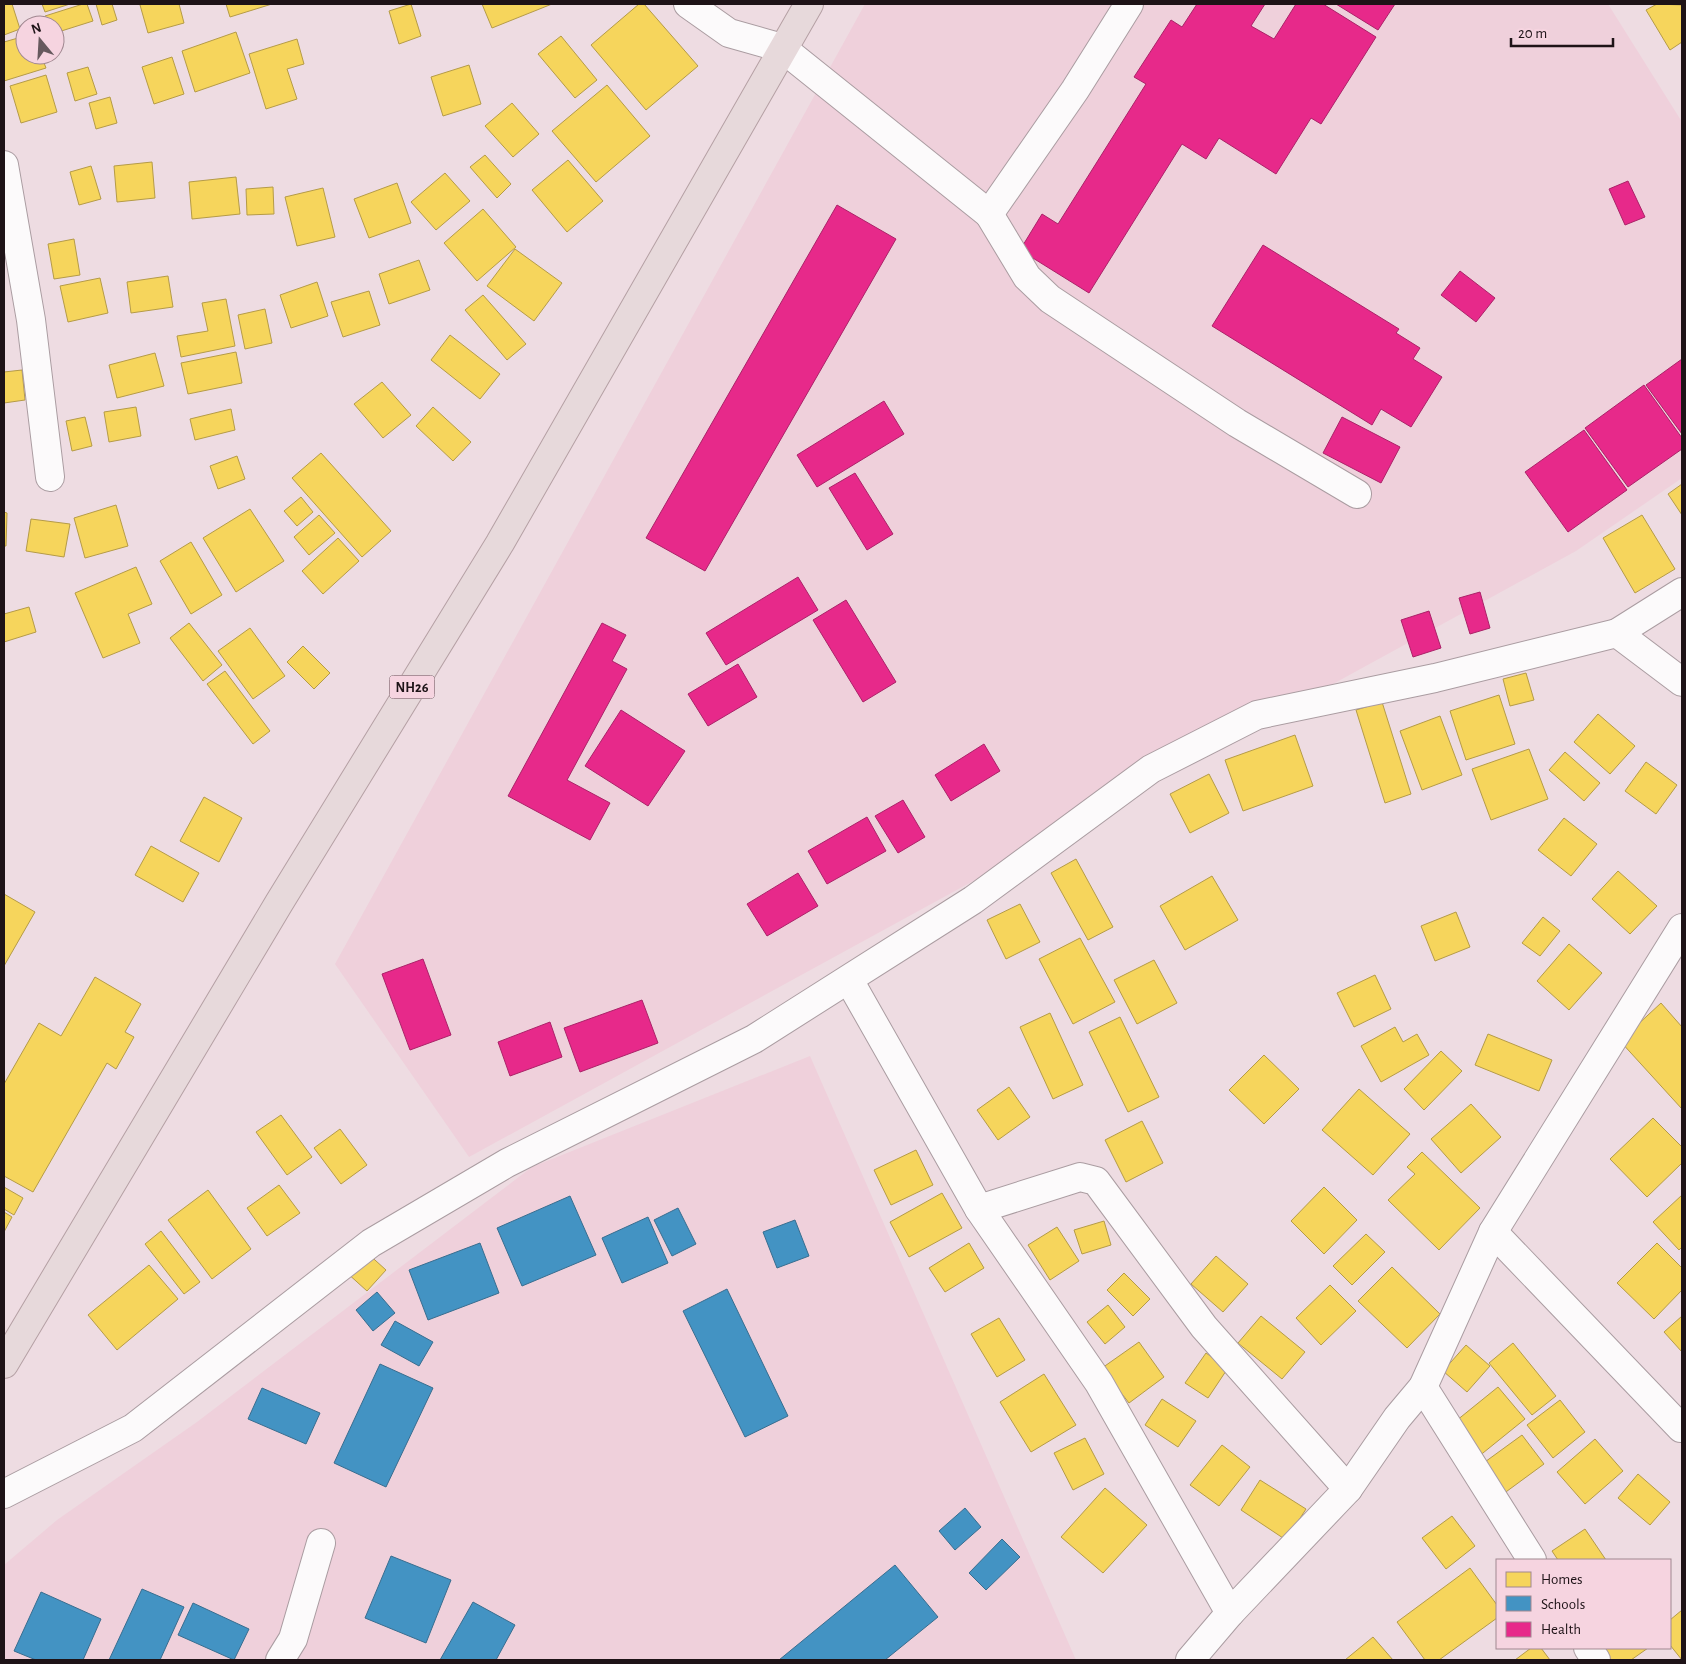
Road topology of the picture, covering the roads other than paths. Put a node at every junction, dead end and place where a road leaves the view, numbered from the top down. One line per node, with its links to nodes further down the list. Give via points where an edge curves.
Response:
1 (688, 4): 4 (street, via 729,33)
2 (808, 4): 4 (highway, NH26)
3 (1130, 4): 6 (street)
4 (782, 48): 6 (street); 16 (highway, NH26, via 500,544 279,903)
5 (4, 164): 7 (street, via 31,320)
6 (989, 214): 8 (street, via 1027,277 1050,299 1237,423)
7 (50, 477)
8 (1357, 494)
9 (1682, 592): 10 (street)
10 (1617, 633): 11 (street); 13 (street, via 1435,678 1257,715 1151,769 973,900)
11 (1682, 682)
12 (1682, 928): 15 (street)
13 (848, 980): 14 (street); 20 (street, via 754,1039 507,1163 372,1244 133,1428)
14 (978, 1209): 19 (street, via 1080,1177 1096,1181 1204,1327); 23 (street, via 1099,1383)
15 (1493, 1232): 17 (street); 18 (street)
16 (4, 1364)
17 (1423, 1387): 19 (street); 22 (street)
18 (1680, 1428)
19 (1348, 1488): 23 (street)
20 (4, 1494)
21 (321, 1543): 25 (street, via 292,1639)
22 (1531, 1559)
23 (1230, 1613): 26 (street)
24 (1589, 1649): 27 (street)
25 (280, 1660)
26 (1190, 1660)
27 (1596, 1660)

